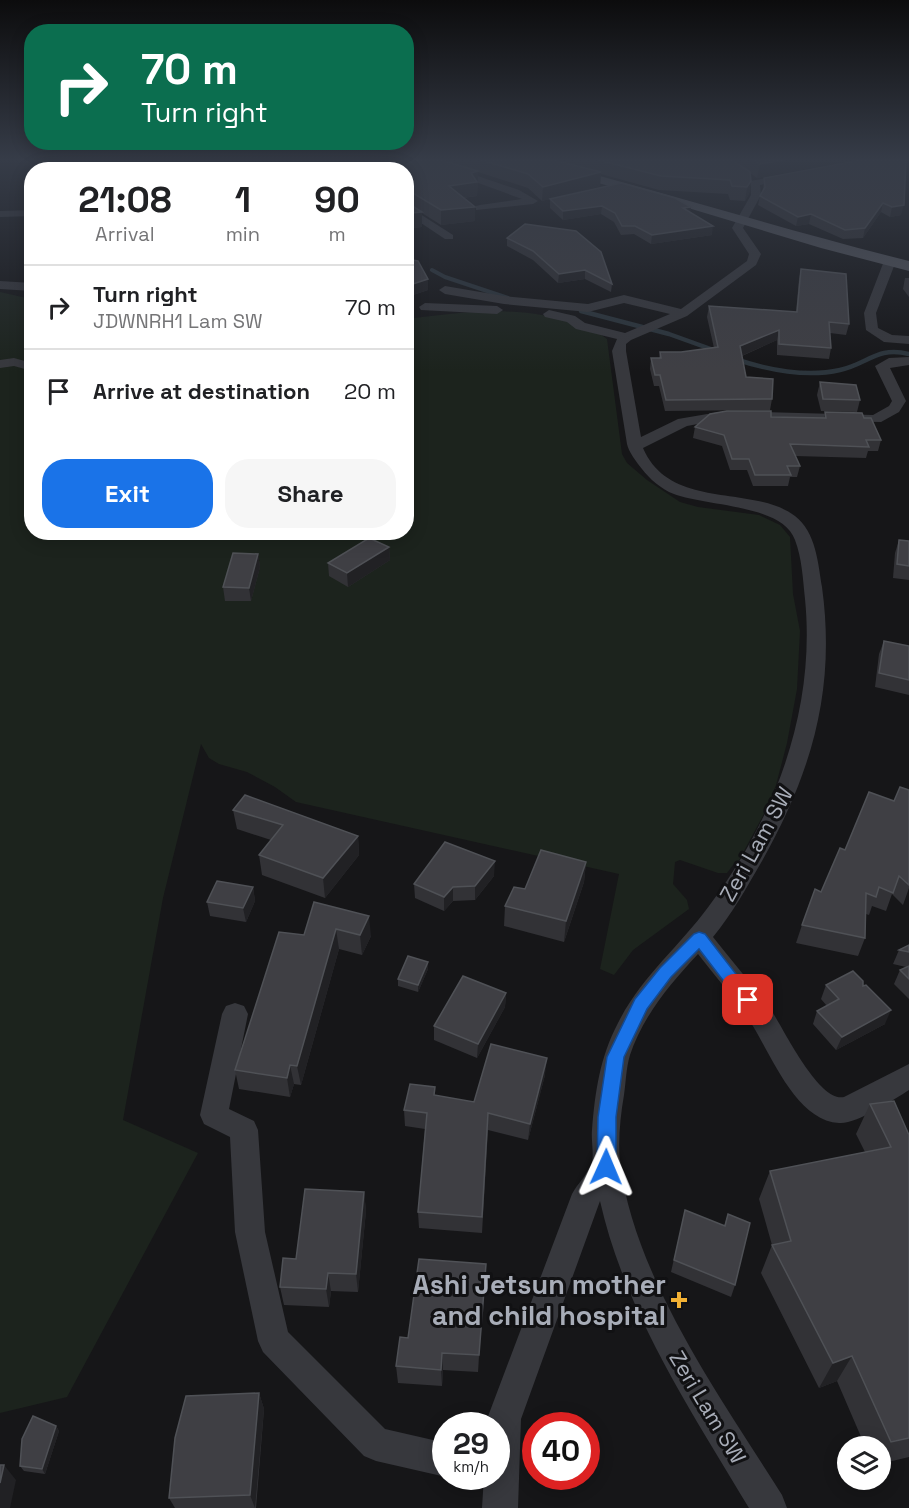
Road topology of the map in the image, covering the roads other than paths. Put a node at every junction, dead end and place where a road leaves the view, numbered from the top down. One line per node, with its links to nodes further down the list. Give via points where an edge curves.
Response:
1 (439, 230): 4 (street)
2 (739, 230): 11 (street, via 755,254 752,263)
3 (776, 230): 5 (main road)
4 (449, 237)
5 (890, 261): 6 (main road); 14 (street, via 870,313 872,330)
6 (909, 266)
7 (0, 285): 8 (street)
8 (24, 286)
9 (445, 290): 11 (street, via 588,308 624,299)
10 (425, 307): 12 (street, via 546,313)
11 (682, 313): 12 (street)
12 (626, 337): 19 (street, Zeri Lam SW, via 619,351)
13 (909, 340): 14 (street)
14 (897, 352): 17 (street, via 882,366 898,405)
15 (0, 364): 16 (street)
16 (24, 365)
17 (876, 419): 18 (street); 19 (street, via 725,415 683,422)
18 (909, 421)
19 (635, 446): 20 (street, Zeri Lam SW, via 658,478 682,493 760,508 792,523 803,537 813,592 816,669 809,729 789,789 765,836)
20 (699, 938): 22 (street, via 760,1016 788,1064 828,1109 842,1111); 23 (street, Zeri Lam SW, via 641,1004 616,1057 607,1117)
21 (235, 1014): 25 (street, via 214,1115 244,1130 250,1232 274,1341 376,1444)
22 (909, 1076)
23 (606, 1167): 24 (street, via 587,1194); 28 (street, Zeri Lam SW, via 633,1266 663,1329)
24 (507, 1412)
25 (432, 1457)
26 (500, 1490): 27 (street)
27 (500, 1508)
28 (769, 1508)

